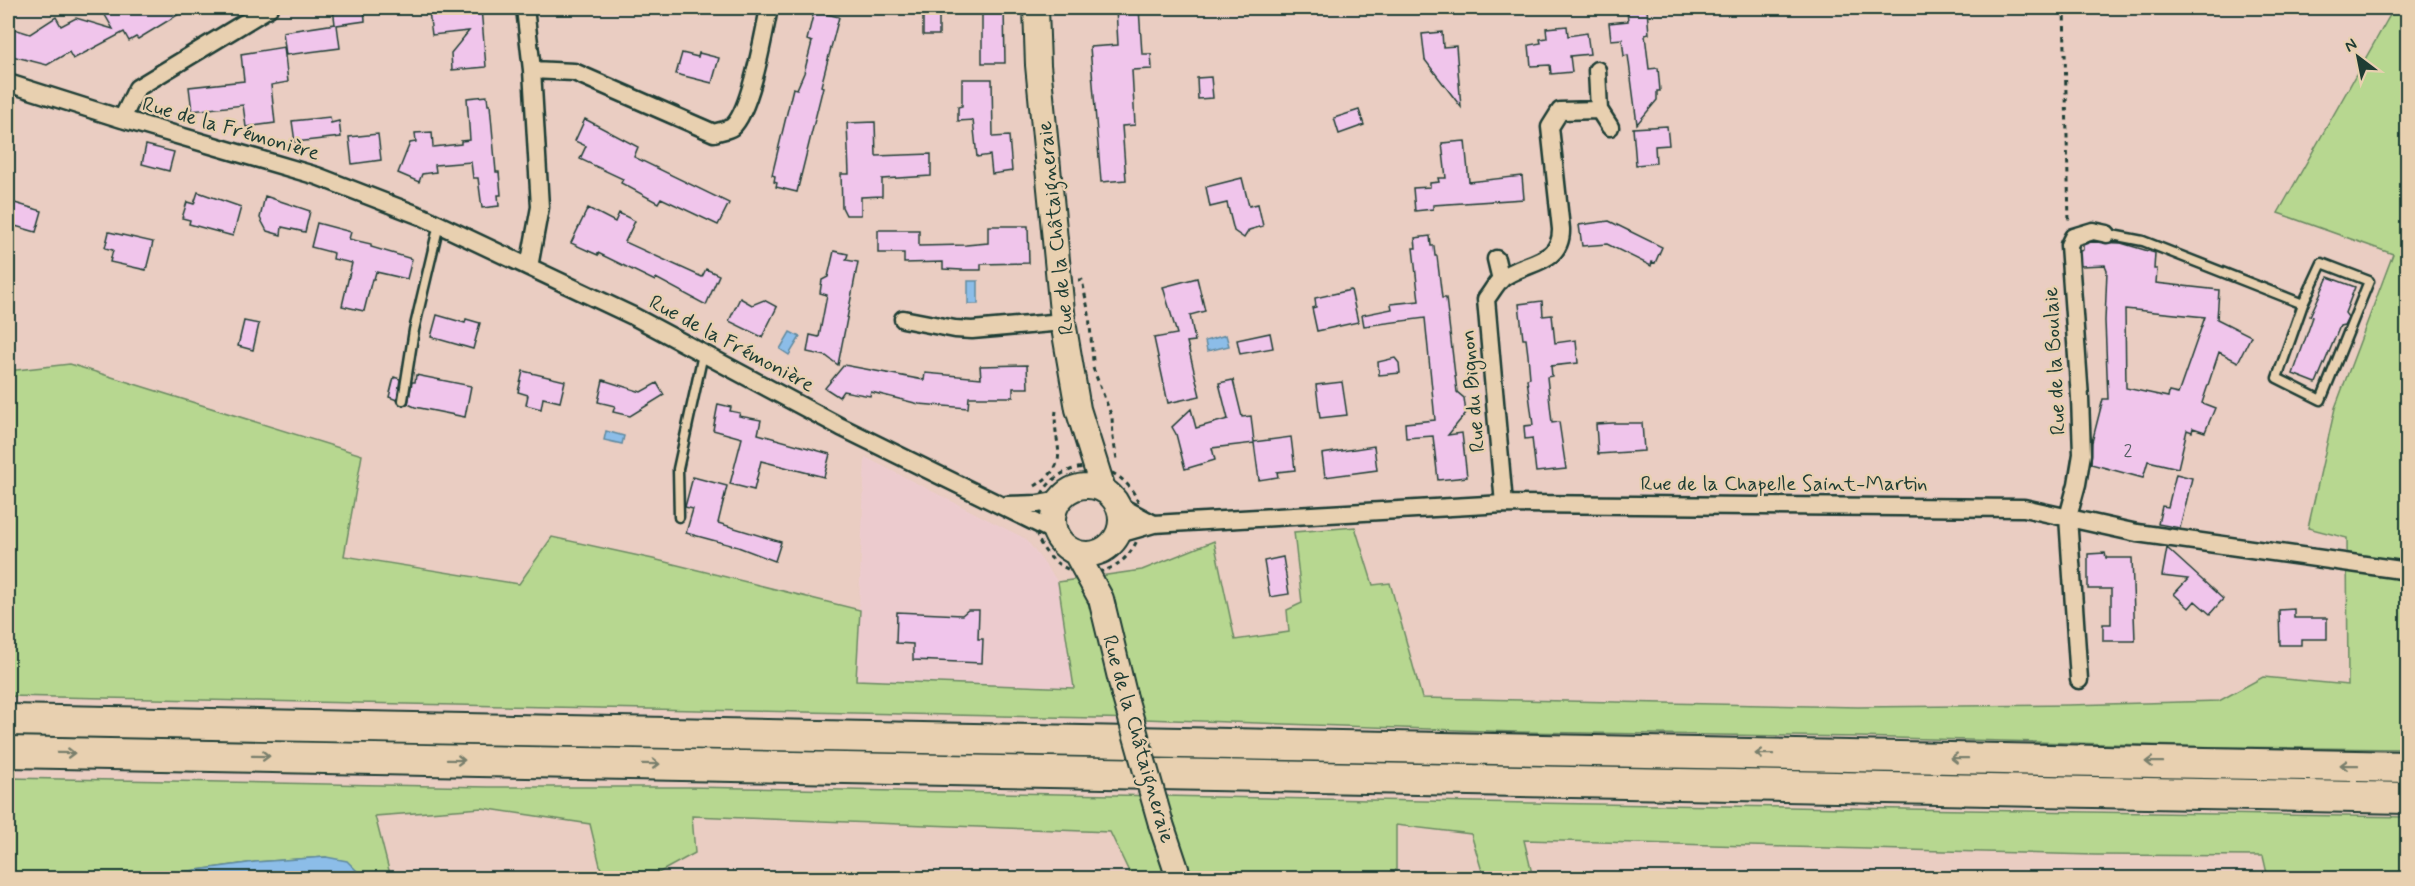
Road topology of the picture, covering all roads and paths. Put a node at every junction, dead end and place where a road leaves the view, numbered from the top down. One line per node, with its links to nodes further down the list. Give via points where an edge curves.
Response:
1 (269, 8): 10 (street, via 137,88)
2 (525, 8): 6 (street)
3 (769, 8): 6 (street, via 742,112 731,128 714,133 574,72)
4 (1036, 8): 18 (street, Rue de la Châtaigneraie)
5 (2064, 8): 14 (path)
6 (532, 70): 16 (street, via 540,207)
7 (1598, 70): 9 (street)
8 (8, 83): 10 (street, Rue de la Frémonière)
9 (1599, 110): 11 (street); 17 (street, via 1560,111 1550,127 1561,238 1557,249 1542,260)
10 (122, 119): 12 (street, Rue de la Frémonière, via 317,176)
11 (1610, 127)
12 (439, 224): 16 (street, Rue de la Frémonière); 23 (lane)
13 (2107, 234): 14 (street, via 2093,231 2073,237); 19 (lane, via 2143,241)
14 (2069, 245): 31 (street, Rue de la Boulaie, via 2082,454)
15 (1496, 259): 17 (street)
16 (529, 267): 22 (street, Rue de la Frémonière)
17 (1501, 280): 28 (street, Rue du Bignon, via 1486,299)
18 (1059, 281): 21 (street, Rue de la Châtaigneraie); 26 (path, via 1082,280 1094,369 1112,417 1113,438)
19 (2303, 304): 19 (lane, via 2277,378 2321,400 2369,281 2322,263)
20 (903, 319): 21 (street, via 972,330)
21 (1063, 322): 26 (street, Rue de la Châtaigneraie, via 1078,410)
22 (703, 354): 29 (street, Rue de la Frémonière, via 841,428); 30 (lane, via 678,469)
23 (402, 399)
24 (1058, 401): 25 (path, via 1054,429 1059,460)
25 (1047, 475): 26 (path); 27 (path)
26 (1084, 483): 29 (street, Rue de la Frémonière); 32 (path); 32 (street, Rue de la Châtaigneraie, via 1054,510); 33 (street, Rue de la Châtaigneraie, via 1121,514); 33 (path, via 1136,498)
27 (1032, 488)
28 (1504, 504): 31 (street, Rue de la Chapelle Saint-Martin, via 2024,508); 33 (street, Rue de la Chapelle Saint-Martin)
29 (1002, 505): 32 (street, Rue de la Frémonière)
30 (679, 517)
31 (2068, 517): 34 (street, Rue de la Chapelle Saint-Martin, via 2137,532); 35 (street, Rue de la Boulaie)
32 (1045, 527): 33 (street, Rue de la Châtaigneraie, via 1067,548); 33 (path, via 1040,541 1050,557 1069,570)
33 (1116, 543): 33 (path, via 1122,561 1137,541); 40 (street, Rue de la Châtaigneraie, bridge, via 1101,599 1124,694)
34 (2408, 571)
35 (2079, 680)
36 (8, 720): 38 (highway, one-way to 36)
37 (8, 752): 39 (highway, one-way to 39)
38 (2408, 766)
39 (2408, 798)
40 (1179, 879)

